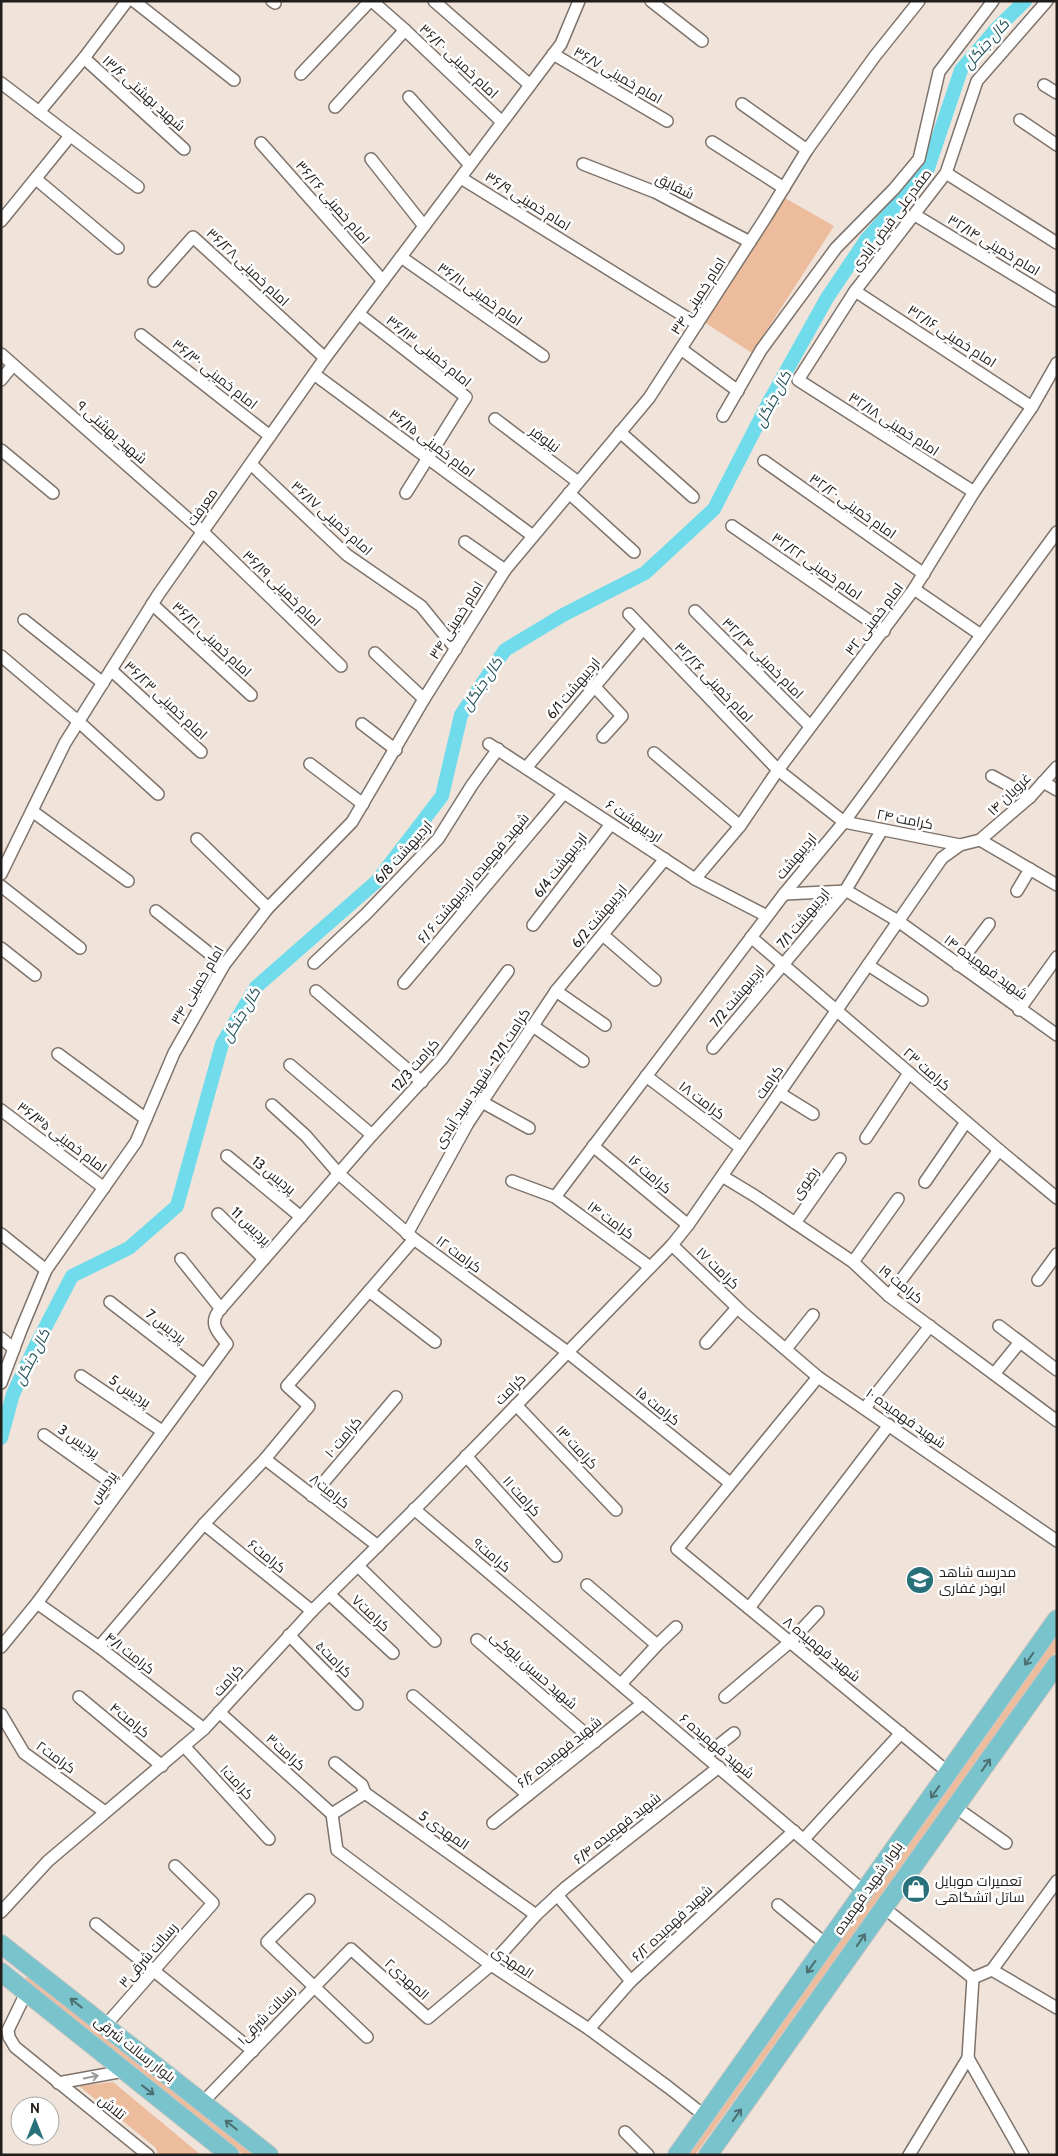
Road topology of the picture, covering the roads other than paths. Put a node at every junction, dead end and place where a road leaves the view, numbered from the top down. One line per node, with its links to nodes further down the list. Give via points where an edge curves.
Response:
1 (127, 1): 13 (street)
2 (134, 1): 15 (street)
3 (371, 1): 10 (street); 14 (street)
4 (434, 1): 17 (street)
5 (579, 1): 12 (street, معرفت)
6 (650, 1): 11 (street)
7 (920, 1): 32 (street, امام خمینی ۳۴, via 875,56)
8 (993, 1): 64 (street, via 939,72 919,158 894,189 836,248 761,350)
9 (1047, 1): 36 (street, صفدرعلی فیض آبادی, via 977,81)
10 (405, 30): 22 (street, امام خمینی ۳۶/۲۰); 26 (street, امام خمینی ۳۶/۲۰)
11 (702, 41)
12 (554, 54): 17 (street, معرفت); 25 (street, امام خمینی ۳۶/۷)
13 (84, 58): 23 (street); 31 (street, شهید بهشتی ۱۳/۶)
14 (301, 74)
15 (234, 80)
16 (1, 83): 23 (street)
17 (530, 85): 26 (street, معرفت)
18 (1044, 85): 19 (street)
19 (1057, 94)
20 (408, 97): 35 (street)
21 (742, 104): 32 (street)
22 (335, 107)
23 (39, 112): 27 (street)
24 (1020, 120): 30 (street)
25 (668, 121)
26 (502, 122): 35 (street, معرفت)
27 (70, 136): 38 (street); 39 (street)
28 (712, 142): 40 (street)
29 (261, 143): 49 (street, امام خمینی ۳۶/۲۶)
30 (1057, 145)
31 (184, 150)
32 (807, 150): 40 (street, امام خمینی ۳۴)
33 (371, 159): 43 (street)
34 (583, 164): 44 (street, شقایق, via 655,192)
35 (470, 165): 37 (street, معرفت)
36 (946, 173): 41 (street, صفدرعلی فیض آبادی); 45 (street)
37 (461, 178): 43 (street, معرفت); 53 (street, امام خمینی ۳۶/۹)
38 (36, 179): 42 (street); 46 (street)
39 (138, 187)
40 (784, 188): 44 (street, امام خمینی ۳۴)
41 (915, 215): 50 (street, صفدرعلی فیض آبادی); 51 (street, امام خمینی ۳۲/۱۴)
42 (1, 221)
43 (424, 226): 47 (street, معرفت)
44 (750, 242): 53 (street, امام خمینی ۳۴)
45 (1057, 243)
46 (118, 248)
47 (401, 257): 49 (street, معرفت); 57 (street, امام خمینی ۳۶/۱۱)
48 (154, 281): 58 (street, امام خمینی ۳۶/۲۸, via 193,237)
49 (383, 281): 52 (street, معرفت)
50 (855, 291): 63 (street, صفدرعلی فیض آبادی); 65 (street, امام خمینی ۳۲/۱۶)
51 (1057, 301)
52 (358, 314): 58 (street, معرفت); 71 (street, امام خمینی ۳۶/۱۳, via 466,397)
53 (697, 324): 55 (street, امام خمینی ۳۴)
54 (141, 335): 69 (street, امام خمینی ۳۶/۳۰)
55 (680, 349): 64 (street); 68 (street, امام خمینی ۳۴, via 649,398)
56 (1, 354): 60 (street, شهید بهشتی ۹)
57 (543, 356)
58 (325, 358): 61 (street, معرفت)
59 (1057, 363): 65 (street, امام خمینی ۳۲)
60 (13, 365): 62 (street); 81 (street, شهید بهشتی ۹)
61 (314, 374): 69 (street, معرفت); 71 (street, امام خمینی ۳۶/۱۵)
62 (1, 380)
63 (798, 380): 75 (street, امام خمینی ۳۲/۱۸)
64 (738, 390): 66 (street)
65 (1032, 407): 75 (street, امام خمینی ۳۲)
66 (723, 416)
67 (495, 419): 74 (street, نیلوفر)
68 (620, 432): 74 (street, امام خمینی ۳۴); 79 (street)
69 (270, 436): 73 (street, معرفت)
70 (1, 450): 78 (street)
71 (428, 458): 76 (street, امام خمینی ۳۶/۱۳); 83 (street, امام خمینی ۳۶/۱۵)
72 (764, 461): 87 (street, امام خمینی ۳۲/۲۰)
73 (251, 464): 81 (street, معرفت); 96 (street, امام خمینی ۳۶/۱۷, via 347,555 421,606)
74 (578, 482): 77 (street, امام خمینی ۳۴)
75 (974, 492): 87 (street, امام خمینی ۳۲)
76 (406, 493)
77 (569, 493): 83 (street, امام خمینی ۳۴); 85 (street)
78 (53, 494)
79 (693, 496)
80 (732, 526): 94 (street, امام خمینی ۳۲/۲۲)
81 (203, 532): 89 (street, معرفت); 99 (street, امام خمینی ۳۶/۱۹)
82 (1057, 532): 95 (street, اردیبهشت)
83 (533, 536): 86 (street, امام خمینی ۳۴)
84 (465, 542): 86 (street)
85 (634, 552)
86 (505, 570): 96 (street, امام خمینی ۳۴)
87 (924, 574): 88 (street, امام خمینی ۳۲)
88 (914, 589): 94 (street, امام خمینی ۳۲); 95 (street)
89 (152, 604): 100 (street, معرفت); 103 (street, امام خمینی ۳۶/۲۱)
90 (695, 611): 107 (street, امام خمینی ۳۲/۲۴)
91 (629, 614): 93 (street, امام خمینی ۳۲/۲۶)
92 (24, 620): 101 (street)
93 (643, 628): 102 (street, اردیبهشت 6/1); 116 (street, امام خمینی ۳۲/۲۶)
94 (884, 631): 107 (street, امام خمینی ۳۲)
95 (981, 635): 125 (street, اردیبهشت)
96 (456, 648): 104 (street, امام خمینی ۳۴)
97 (374, 653): 104 (street)
98 (1, 656): 105 (street)
99 (341, 666)
100 (112, 670): 101 (street, معرفت); 111 (street, امام خمینی ۳۶/۲۳)
101 (103, 683): 105 (street, معرفت)
102 (594, 686): 108 (street, via 622,716); 115 (street, اردیبهشت 6/1)
103 (251, 695)
104 (424, 699): 110 (street, امام خمینی ۳۴)
105 (79, 722): 121 (street); 124 (street, معرفت, via 65,743)
106 (362, 724): 110 (street)
107 (810, 726): 116 (street, امام خمینی ۳۲)
108 (603, 737)
109 (494, 746): 115 (street, اردیبهشت ۶); 153 (street, اردیبهشت 6/8, via 438,839)
110 (396, 750): 123 (street, امام خمینی ۳۴)
111 (201, 752)
112 (654, 753): 127 (street)
113 (310, 764): 123 (street)
114 (1057, 767): 118 (street, غرویان ۱۴)
115 (526, 768): 120 (street, اردیبهشت ۶)
116 (778, 770): 125 (street, امام خمینی ۳۲/۲۶); 127 (street, امام خمینی ۳۲)
117 (992, 776): 122 (street)
118 (1043, 782): 119 (street); 122 (street, غرویان ۱۴)
119 (1057, 790)
120 (564, 793): 126 (street, اردیبهشت ۶); 161 (street, شهید فهمیده اردیبهشت ۶ /۶)
121 (158, 794)
122 (1030, 797): 130 (street, غرویان ۱۴)
123 (363, 804): 142 (street, امام خمینی ۳۴, via 352,822)
124 (32, 811): 134 (street, معرفت); 136 (street)
125 (844, 822): 128 (street, کرامت ۲۴); 141 (street, اردیبهشت)
126 (611, 824): 132 (street, اردیبهشت ۶); 147 (street, اردیبهشت 6/4)
127 (740, 826): 135 (street, امام خمینی ۳۲)
128 (882, 830): 131 (street, کرامت ۲۴); 139 (street, اردیبهشت 7/1)
129 (197, 839): 142 (street)
130 (980, 840): 131 (street, کرامت); 133 (street)
131 (960, 845): 145 (street, کرامت, via 942,858)
132 (665, 860): 135 (street, اردیبهشت ۶); 148 (street, اردیبهشت 6/2)
133 (1030, 869): 137 (street); 140 (street)
134 (1, 874)
135 (695, 879): 144 (street, اردیبهشت ۶)
136 (128, 881)
137 (1057, 885)
138 (1, 886): 151 (street)
139 (845, 891): 141 (street); 145 (street, شهید فهمیده ۱۴); 154 (street, اردیبهشت 7/1)
140 (1017, 891)
141 (784, 894): 144 (street, اردیبهشت)
142 (268, 908): 155 (street, امام خمینی ۳۴)
143 (156, 912): 155 (street)
144 (768, 916): 149 (street, اردیبهشت)
145 (898, 921): 156 (street, کرامت); 157 (street, شهید فهمیده ۱۴)
146 (989, 924): 157 (street)
147 (533, 925)
148 (603, 935): 160 (street); 163 (street, اردیبهشت 6/2)
149 (752, 937): 154 (street, کرامت ۲۳); 175 (street, اردیبهشت)
150 (1, 948): 159 (street)
151 (80, 948)
152 (1057, 957): 166 (street)
153 (314, 963)
154 (783, 964): 165 (street, کرامت ۲۳); 170 (street, اردیبهشت 7/2)
155 (224, 965): 182 (street, امام خمینی ۳۴, via 174,1053)
156 (868, 965): 164 (street); 165 (street, کرامت)
157 (958, 965): 166 (street, شهید فهمیده ۱۴)
158 (508, 972): 176 (street, کرامت 12/3)
159 (35, 975)
160 (655, 980)
161 (404, 983)
162 (316, 991): 176 (street)
163 (556, 992): 167 (street); 168 (street, کرامت 12/1- شهید سید آبادی)
164 (922, 1000)
165 (837, 1010): 174 (street, کرامت ۲۳); 177 (street, کرامت)
166 (1019, 1010): 169 (street, شهید فهمیده ۱۴)
167 (604, 1025)
168 (533, 1026): 172 (street); 178 (street, کرامت 12/1- شهید سید آبادی)
169 (1057, 1035)
170 (714, 1048)
171 (58, 1054): 182 (street)
172 (583, 1061)
173 (290, 1065): 185 (street)
174 (909, 1072): 183 (street, کرامت ۲۳); 186 (street)
175 (646, 1076): 187 (street, اردیبهشت); 188 (street, کرامت ۱۸)
176 (422, 1082): 185 (street, کرامت 12/3)
177 (780, 1093): 181 (street); 188 (street, کرامت)
178 (482, 1102): 184 (street); 205 (street, کرامت 12/1- شهید سید آبادی, via 468,1123)
179 (272, 1105): 192 (street, کرامت ۱۲, via 306,1136)
180 (1, 1110): 196 (street, امام خمینی ۳۶/۳۵)
181 (813, 1114)
182 (146, 1119): 196 (street, امام خمینی ۳۴, via 136,1142)
183 (966, 1122): 189 (street, کرامت ۲۳); 195 (street)
184 (529, 1128)
185 (372, 1135): 192 (street, کرامت 12/3)
186 (866, 1138)
187 (593, 1146): 197 (street, اردیبهشت); 203 (street, کرامت ۱۶)
188 (741, 1148): 193 (street, کرامت)
189 (999, 1150): 198 (street, کرامت ۲۳); 215 (street)
190 (227, 1156): 201 (street, پردیس 13)
191 (840, 1159): 202 (street, رضوی)
192 (339, 1174): 201 (street, کرامت 12/3); 205 (street, کرامت ۱۲)
193 (722, 1176): 202 (street, کرامت ۱۹); 203 (street, کرامت)
194 (512, 1181): 197 (street, کرامت ۱۴)
195 (925, 1182)
196 (104, 1188): 212 (street, امام خمینی ۳۴)
197 (554, 1197): 211 (street, کرامت ۱۴)
198 (1057, 1198)
199 (898, 1199): 210 (street)
200 (218, 1214): 209 (street, پردیس 11)
201 (301, 1217): 209 (street, کرامت 12/3)
202 (795, 1223): 210 (street, کرامت ۱۹)
203 (688, 1225): 206 (street, کرامت)
204 (1, 1234): 212 (street)
205 (411, 1236): 214 (street, کرامت 12/1- شهید سید آبادی); 228 (street, کرامت ۱۲)
206 (672, 1245): 211 (street, کرامت); 218 (street, کرامت ۱۷)
207 (1057, 1254): 213 (street)
208 (181, 1259): 217 (street)
209 (264, 1259): 217 (street, کرامت 12/3)
210 (852, 1262): 215 (street, کرامت ۱۹)
211 (650, 1267): 228 (street, کرامت)
212 (46, 1270): 226 (street, امام خمینی ۳۴)
213 (1038, 1280)
214 (369, 1291): 223 (street); 243 (street, کرامت 12/1- شهید سید آبادی, via 287,1386 309,1406)
215 (890, 1296): 220 (street, کرامت ۱۹)
216 (110, 1302): 230 (street, پردیس 7)
217 (220, 1309): 230 (street, پردیس, via 213,1318 213,1324 227,1344)
218 (740, 1311): 225 (street); 227 (street, شهید فهمیده ۱۰)
219 (814, 1316): 227 (street)
220 (930, 1326): 231 (street, کرامت ۱۹); 237 (street)
221 (999, 1326): 224 (street)
222 (1, 1338): 226 (street)
223 (435, 1342)
224 (1020, 1342): 229 (street); 231 (street)
225 (706, 1343)
226 (14, 1349): 234 (street, امام خمینی ۳۴)
227 (786, 1349): 233 (street, شهید فهمیده ۱۰)
228 (566, 1351): 236 (street, کرامت); 244 (street, کرامت ۱۵)
229 (1057, 1370)
230 (204, 1374): 240 (street, پردیس)
231 (994, 1374): 238 (street, کرامت ۱۹)
232 (81, 1376): 240 (street, پردیس 5)
233 (818, 1376): 237 (street, شهید فهمیده ۱۰); 244 (street)
234 (1, 1383)
235 (396, 1397): 246 (street, کرامت ۱۰)
236 (516, 1404): 242 (street, کرامت); 248 (street, کرامت ۱۳)
237 (865, 1408): 239 (street, شهید فهمیده ۱۰)
238 (1057, 1421)
239 (889, 1425): 250 (street, شهید فهمیده ۱۰); 257 (street)
240 (162, 1431): 245 (street, پردیس)
241 (44, 1435): 245 (street, پردیس 3)
242 (466, 1456): 247 (street, کرامت); 252 (street, کرامت ۱۱)
243 (265, 1459): 246 (street, کرامت۸); 249 (street)
244 (730, 1483): 257 (street, شهید فهمیده ۸, via 676,1549)
245 (120, 1489): 256 (street, پردیس)
246 (312, 1496): 251 (street, کرامت۸)
247 (414, 1509): 251 (street, کرامت); 261 (street, کرامت۹)
248 (616, 1510)
249 (204, 1524): 258 (street, کرامت۶); 269 (street)
250 (1057, 1541)
251 (378, 1546): 253 (street, کرامت)
252 (556, 1556)
253 (358, 1566): 255 (street, کرامت); 265 (street)
254 (587, 1585): 267 (street)
255 (330, 1595): 258 (street, کرامت); 270 (street, کرامت۷)
256 (37, 1603): 268 (street, پردیس); 269 (street, کرامت ۴/۱)
257 (749, 1608): 266 (street, شهید فهمیده ۸)
258 (312, 1611): 263 (street, کرامت)
259 (818, 1612): 266 (street)
260 (1057, 1619): 289 (main road, بلوار شهید فهمیده, one-way to 289)
261 (549, 1623): 272 (street, شهید فهمیده ۶)
262 (676, 1628): 267 (street)
263 (289, 1635): 277 (street, کرامت۵); 278 (street, کرامت)
264 (477, 1640): 283 (street, شهید حسین بلوکی)
265 (435, 1641)
266 (790, 1642): 275 (street); 282 (street, شهید فهمیده ۸)
267 (657, 1645): 272 (street)
268 (1, 1647)
269 (99, 1648): 280 (street, کرامت ۴/۱)
270 (393, 1653)
271 (1057, 1664): 292 (main road, بلوار شهید فهمیده, one-way to 271)
272 (621, 1684): 276 (street, شهید فهمیده ۶)
273 (413, 1696): 291 (street)
274 (79, 1697): 287 (street, کرامت۴)
275 (725, 1697)
276 (643, 1703): 283 (street, شهید فهمیده ۶/۶); 285 (street, شهید فهمیده ۶)
277 (357, 1704)
278 (219, 1712): 280 (street, کرامت); 294 (street, کرامت۳)
279 (1, 1714): 293 (street, کرامت۲, via 24,1753)
280 (204, 1729): 284 (street, کرامت)
281 (734, 1734): 285 (street)
282 (902, 1734): 289 (street, شهید فهمیده ۸); 298 (street)
283 (595, 1742): 291 (street, شهید فهمیده ۶/۶)
284 (184, 1746): 287 (street, کرامت); 297 (street, کرامت۱)
285 (706, 1756): 288 (street, شهید فهمیده ۶)
286 (335, 1763): 290 (street, المهدی 5, via 362,1785)
287 (162, 1766): 293 (street, کرامت)
288 (719, 1768): 296 (street, شهید فهمیده ۶); 303 (street, شهید فهمیده ۶/۴)
289 (948, 1773): 302 (main road, بلوار شهید فهمیده, one-way to 302)
290 (365, 1793): 294 (street); 308 (street, المهدی 5)
291 (528, 1795): 295 (street, شهید فهمیده ۶/۶)
292 (955, 1808): 299 (street); 306 (main road, بلوار شهید فهمیده)
293 (105, 1812): 307 (street, کرامت, via 48,1861)
294 (332, 1814): 313 (street, المهدی, via 337,1850)
295 (493, 1823)
296 (794, 1831): 298 (street, شهید فهمیده ۶); 318 (street, شهید فهمیده ۶/۲)
297 (269, 1839)
298 (804, 1839): 302 (street, شهید فهمیده ۶)
299 (1006, 1843)
300 (174, 1866): 315 (street, رسالت شرقی۳, via 213,1903)
301 (1055, 1887): 314 (street)
302 (865, 1892): 311 (main road, بلوار شهید فهمیده)
303 (557, 1895): 308 (street, شهید فهمیده ۶/۴); 318 (street, شهید فهمیده ۶/۲)
304 (309, 1900): 319 (street, via 267,1942)
305 (778, 1905): 311 (street)
306 (884, 1908): 317 (street); 338 (main road, بلوار شهید فهمیده, one-way to 306)
307 (1, 1912)
308 (536, 1915): 313 (street, شهید فهمیده ۶/۴)
309 (96, 1924): 315 (street)
310 (1, 1944): 322 (main road, بلوار رسالت شرقی, one-way to 310)
311 (827, 1945): 330 (main road, بلوار شهید فهمیده, one-way to 330)
312 (351, 1949): 313 (street, المهدی۲, via 428,2018); 319 (street, رسالت شرقی۱)
313 (491, 1966): 323 (street, المهدی)
314 (992, 1970): 317 (street); 321 (street)
315 (154, 1971): 322 (street, رسالت شرقی۳); 325 (street)
316 (1, 1972): 320 (main road, بلوار رسالت شرقی)
317 (973, 1978): 326 (street)
318 (631, 1981): 323 (street)
319 (314, 1987): 324 (street); 325 (street, رسالت شرقی۱)
320 (26, 1993): 327 (main road, بلوار رسالت شرقی); 328 (street, تلاش, via 10,2024 9,2037 15,2047)
321 (1057, 2008)
322 (105, 2026): 329 (main road, بلوار رسالت شرقی)
323 (589, 2029): 330 (street, المهدی)
324 (366, 2037)
325 (253, 2051): 329 (street, رسالت شرقی۱)
326 (968, 2058): 332 (street); 339 (street)
327 (124, 2071): 328 (street, one-way to 327); 334 (main road, بلوار رسالت شرقی, one-way to 334)
328 (58, 2083): 333 (street, تلاش)
329 (203, 2102): 335 (main road, بلوار رسالت شرقی, one-way to 329)
330 (705, 2116): 337 (main road, بلوار شهید فهمیده)
331 (625, 2132): 336 (street)
332 (1015, 2149): 340 (street)
333 (148, 2155)
334 (230, 2155)
335 (269, 2155)
336 (648, 2155)
337 (677, 2155)
338 (708, 2155)
339 (909, 2155)
340 (1023, 2155)

